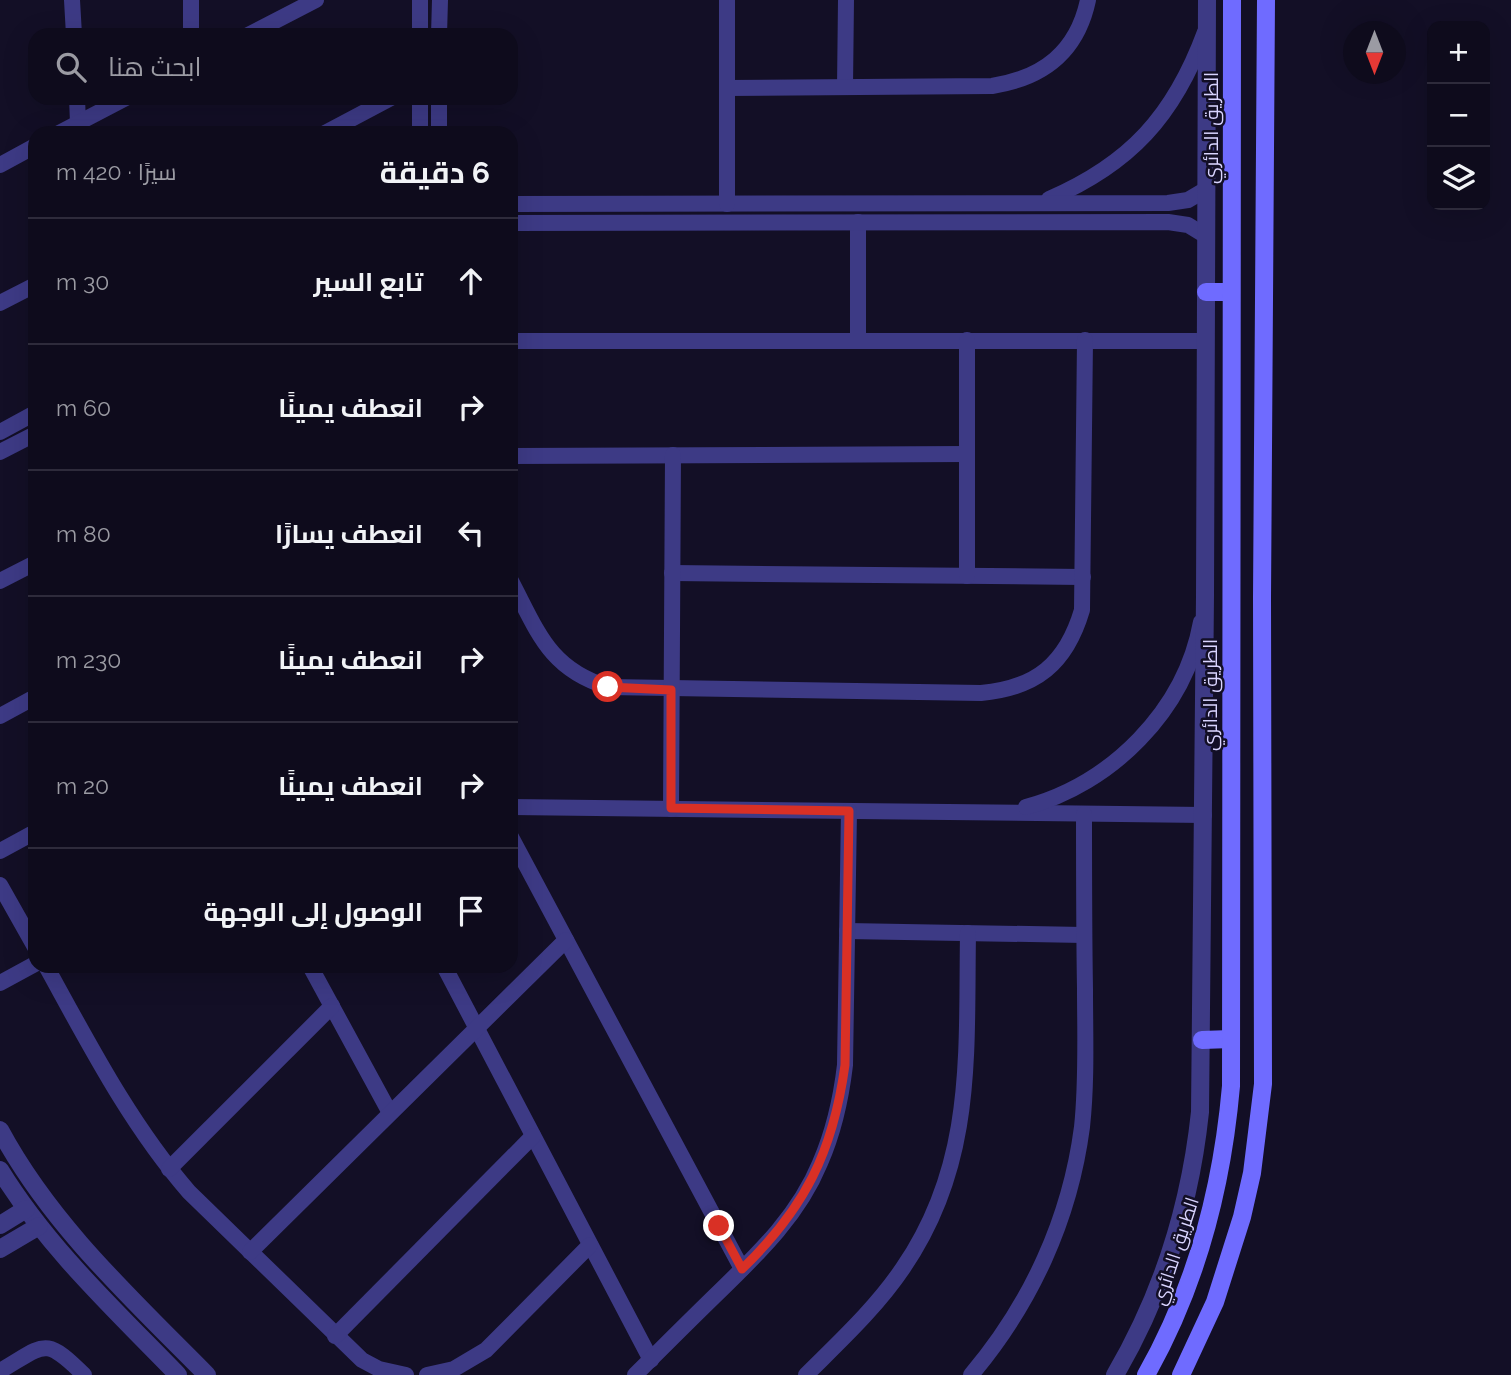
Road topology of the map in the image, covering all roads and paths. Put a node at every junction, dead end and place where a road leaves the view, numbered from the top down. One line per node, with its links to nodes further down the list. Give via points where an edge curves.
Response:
1 (72, 0): 13 (street)
2 (191, 0): 14 (street)
3 (315, 0): 15 (street)
4 (420, 0): 16 (street)
5 (440, 0): 17 (street)
6 (727, 0): 19 (street)
7 (846, 0): 18 (street)
8 (1087, 0): 18 (street, via 1065,51 1041,71 1013,83)
9 (1207, 0): 12 (street)
10 (1232, 0): 43 (main road, الطريق الدائري)
11 (1266, 0): 65 (main road)
12 (1207, 27): 32 (street); 33 (street, via 1179,90 1146,135 1106,169)
13 (74, 28)
14 (191, 28)
15 (261, 28)
16 (420, 28)
17 (439, 28)
18 (845, 87): 19 (street)
19 (727, 88): 35 (street)
20 (77, 105): 25 (street)
21 (113, 105): 25 (street)
22 (378, 105): 27 (street)
23 (420, 105): 28 (street)
24 (439, 105): 29 (street)
25 (78, 123): 26 (street)
26 (72, 126)
27 (338, 126)
28 (419, 126)
29 (439, 126)
30 (28, 150): 31 (street)
31 (0, 165)
32 (1205, 190): 33 (street, via 1188,200 1168,203); 40 (street)
33 (1041, 202): 36 (street)
34 (518, 204): 35 (street)
35 (727, 204): 36 (street)
36 (793, 204): 37 (street)
37 (793, 222): 38 (street); 39 (street)
38 (858, 222): 40 (street, via 1179,222); 45 (street)
39 (518, 223)
40 (1206, 236): 42 (street)
41 (28, 289): 44 (street)
42 (1206, 292): 43 (main road); 49 (street)
43 (1231, 292): 64 (main road, الطريق الدائري)
44 (0, 303)
45 (858, 340): 46 (street); 47 (street)
46 (967, 340): 48 (street); 54 (street)
47 (518, 341)
48 (1085, 341): 49 (street); 60 (street)
49 (1206, 341): 63 (street)
50 (28, 417): 51 (street)
51 (0, 432)
52 (28, 438): 53 (street)
53 (0, 452)
54 (967, 454): 55 (street); 59 (street)
55 (673, 455): 56 (street); 58 (street)
56 (518, 456)
57 (28, 567): 61 (street)
58 (672, 573): 59 (street); 66 (street)
59 (967, 576): 60 (street)
60 (1083, 577): 66 (street, via 1082,610 1063,653 1027,683 1004,691)
61 (0, 581)
62 (518, 594): 66 (street, via 553,655 569,670 608,687)
63 (1205, 596): 72 (street, via 1199,635 1185,672 1142,738 1080,786); 74 (street)
64 (1231, 598): 65 (main road); 91 (main road, الطريق الدائري)
65 (1262, 598): 120 (main road, via 1264,1040 1259,1129 1230,1260)
66 (671, 690): 70 (street)
67 (28, 701): 68 (street)
68 (0, 716)
69 (518, 807): 70 (street)
70 (671, 808): 71 (street)
71 (849, 811): 72 (street); 79 (street)
72 (1005, 813): 73 (street)
73 (1084, 814): 74 (street); 82 (street)
74 (1204, 815): 92 (street)
75 (28, 836): 77 (street)
76 (518, 850): 83 (street)
77 (0, 851)
78 (0, 885): 81 (street)
79 (847, 932): 80 (street); 104 (street, via 845,1065 832,1133 803,1196 779,1231)
80 (968, 933): 82 (street); 116 (street, via 965,1089 955,1152 939,1201 903,1269 867,1314)
81 (28, 935)
82 (1084, 935): 117 (street, via 1085,1090 1068,1197 1026,1296)
83 (566, 940): 90 (street); 104 (street)
84 (28, 968): 88 (street)
85 (50, 973): 96 (street, via 114,1088)
86 (314, 973): 89 (street)
87 (448, 973): 90 (street)
88 (0, 983)
89 (332, 1006): 93 (street); 96 (street)
90 (477, 1028): 93 (street); 95 (street)
91 (1231, 1039): 92 (main road); 119 (main road, الطريق الدائري, via 1227,1133 1209,1225 1178,1313)
92 (1202, 1040): 118 (street, via 1200,1112 1181,1222 1148,1313)
93 (390, 1113): 103 (street)
94 (0, 1130): 105 (street, via 41,1195)
95 (533, 1136): 101 (street); 107 (street)
96 (169, 1169): 103 (street)
97 (0, 1170): 98 (street)
98 (26, 1209): 99 (street); 100 (street)
99 (0, 1225)
100 (39, 1226): 102 (street); 106 (street)
101 (590, 1245): 108 (street); 114 (street, via 486,1350 454,1369)
102 (0, 1248)
103 (250, 1252): 107 (street)
104 (742, 1269): 108 (street)
105 (106, 1272): 106 (street); 112 (street)
106 (91, 1286): 111 (street)
107 (335, 1336): 113 (street, via 362,1360)
108 (651, 1360): 115 (street)
109 (0, 1371): 110 (street, via 51,1347)
110 (84, 1375)
111 (178, 1375)
112 (207, 1375)
113 (406, 1375)
114 (428, 1375)
115 (635, 1375)
116 (806, 1375)
117 (971, 1375)
118 (1115, 1375)
119 (1146, 1375)
120 (1181, 1375)

